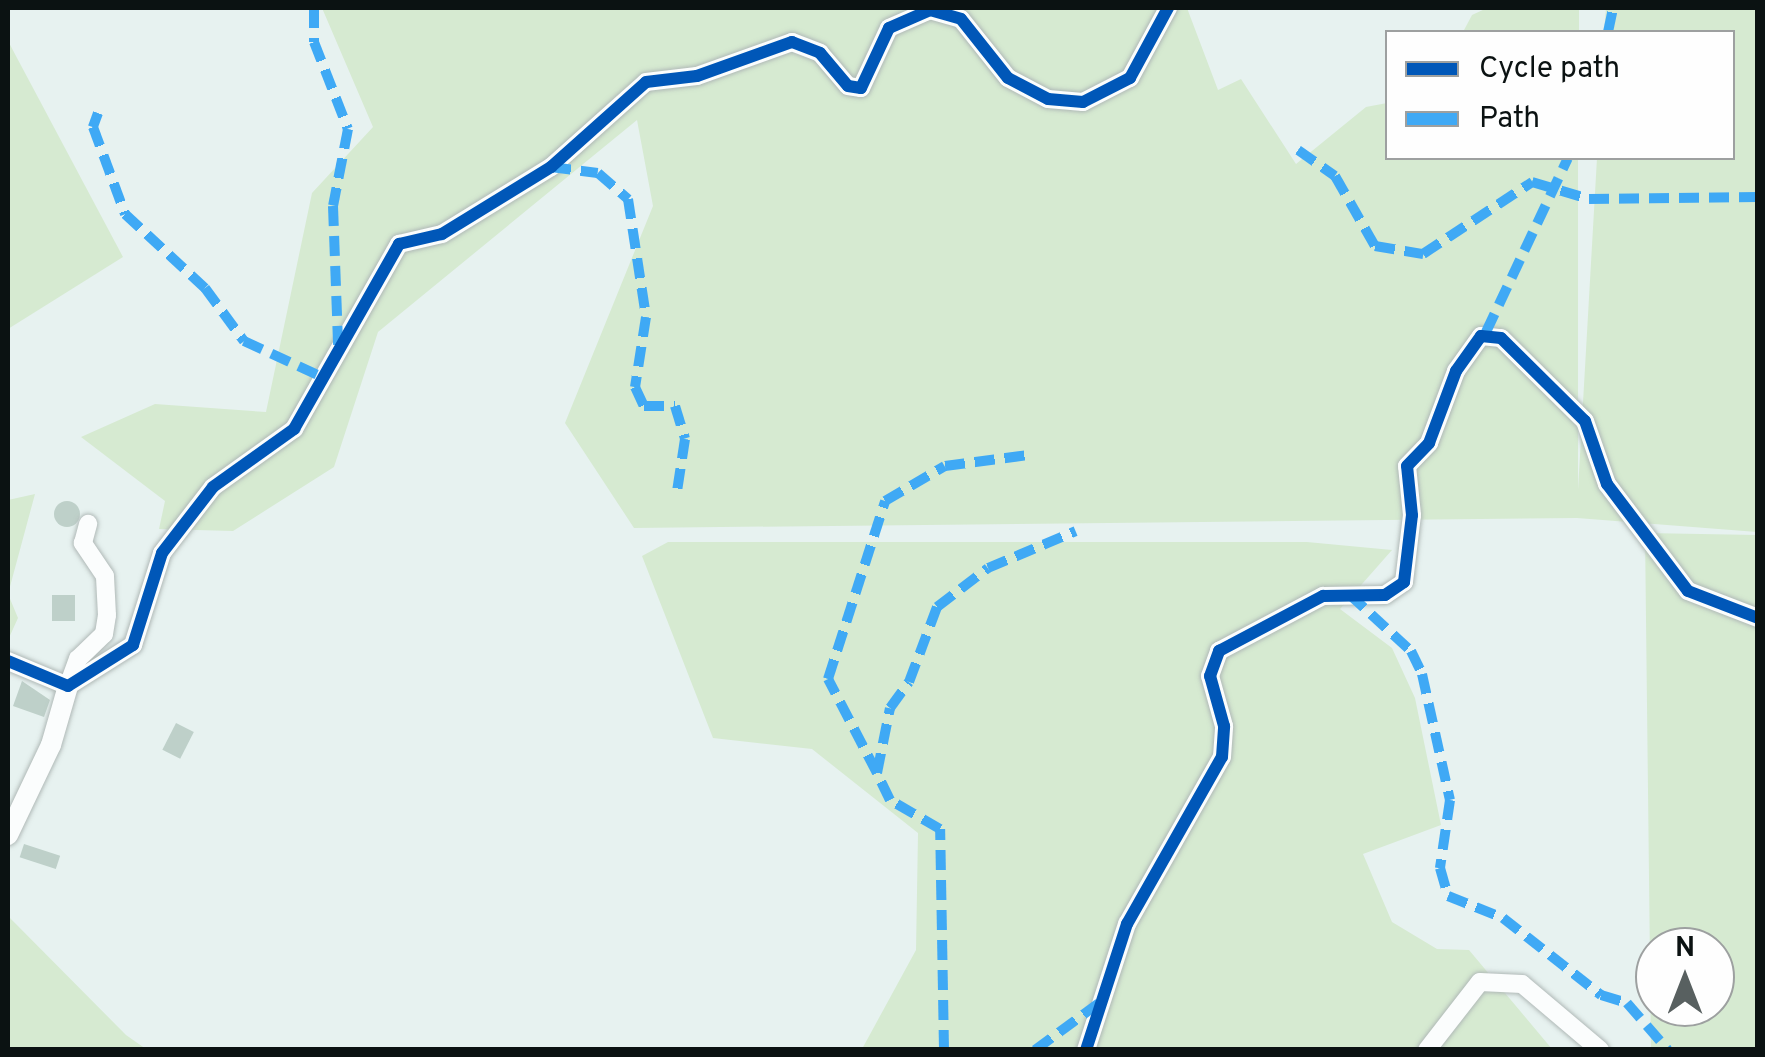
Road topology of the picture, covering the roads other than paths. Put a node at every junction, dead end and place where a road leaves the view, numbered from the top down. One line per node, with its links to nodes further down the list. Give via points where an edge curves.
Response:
1 (1168, 8): 5 (street, via 1130,78 1083,102 1048,99 1008,78 961,18 930,10 889,28 862,88 848,86 820,52 792,42 696,76 646,82 550,166 473,218 399,244 294,429 212,487 162,553 133,645)
2 (88, 524): 5 (street, via 83,543 105,576 107,614 104,634 78,659)
3 (1758, 618): 7 (street, via 1700,600 1681,584 1608,484 1584,421 1500,338 1481,336 1456,371 1429,443 1407,466 1412,515 1404,582 1385,596 1323,596 1219,651 1210,676 1224,726 1222,758 1126,924)
4 (8, 661): 5 (street)
5 (68, 686): 6 (street, via 51,745)
6 (8, 835)
7 (1086, 1050)
8 (1427, 1050): 9 (street, via 1480,982 1522,984)
9 (1600, 1050)

